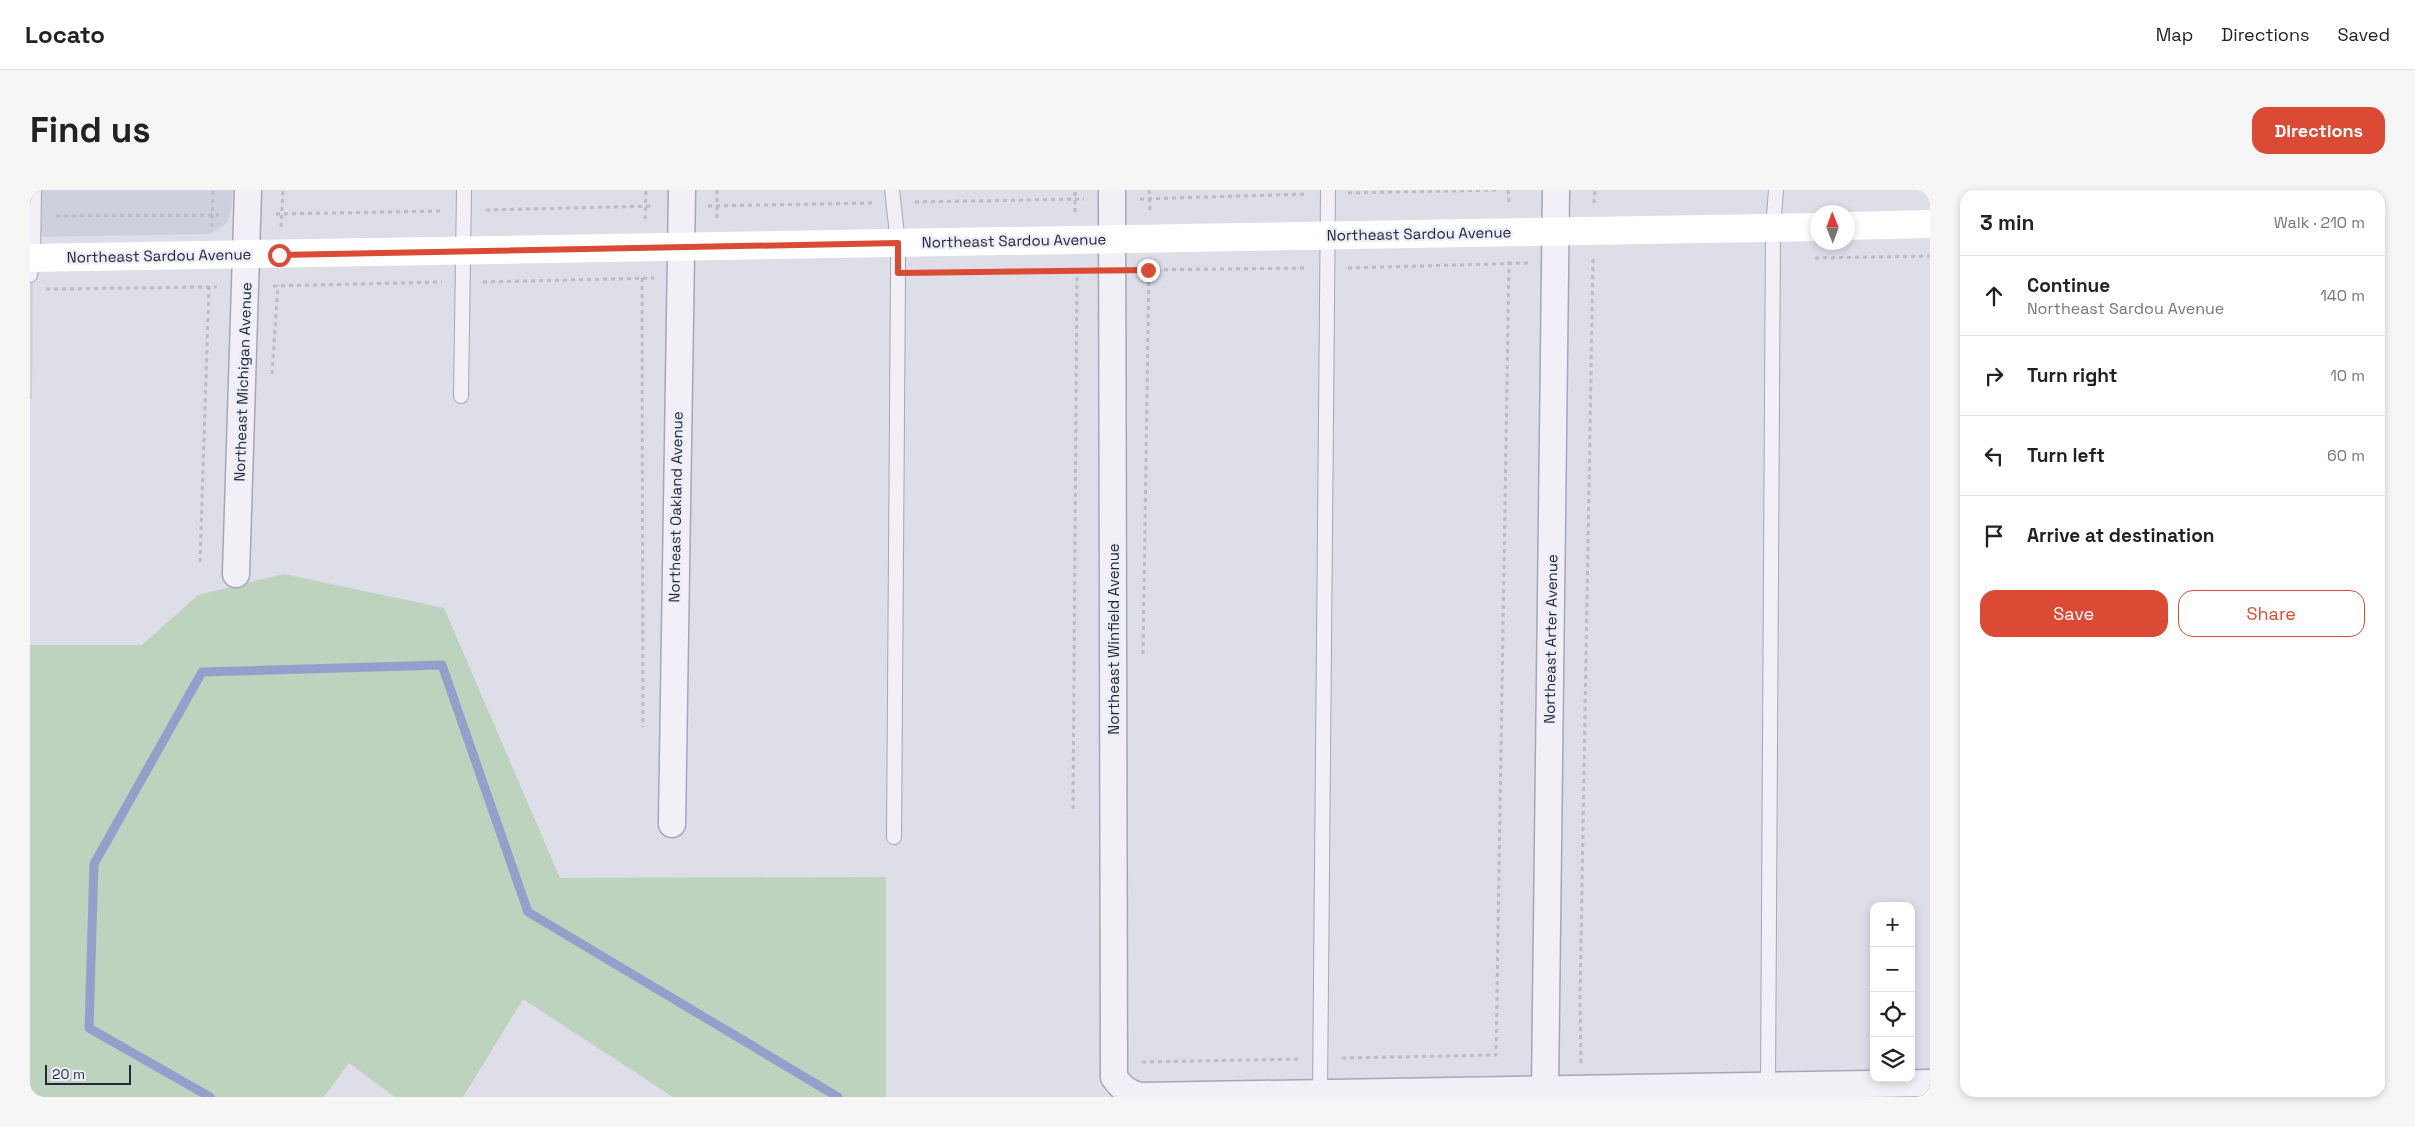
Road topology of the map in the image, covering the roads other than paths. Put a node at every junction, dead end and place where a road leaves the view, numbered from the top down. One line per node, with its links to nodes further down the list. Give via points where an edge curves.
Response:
1 (34, 190): 21 (lane)
2 (464, 190): 19 (lane)
3 (1556, 190): 14 (street, Northeast Arter Avenue)
4 (1776, 190): 13 (lane)
5 (1328, 192): 15 (lane)
6 (1112, 194): 16 (street, Northeast Winfield Avenue)
7 (891, 196): 17 (lane)
8 (682, 198): 18 (street, Northeast Oakland Avenue)
9 (248, 202): 20 (street, Northeast Michigan Avenue)
10 (1930, 224): 11 (main road)
11 (1855, 226)
12 (1810, 227): 13 (main road, Northeast Sardou Avenue)
13 (1773, 228): 14 (main road, Northeast Sardou Avenue); 27 (lane)
14 (1557, 231): 15 (main road, Northeast Sardou Avenue); 28 (street, Northeast Arter Avenue)
15 (1328, 235): 16 (main road, Northeast Sardou Avenue); 29 (lane)
16 (1112, 239): 17 (main road, Northeast Sardou Avenue); 29 (street, Northeast Winfield Avenue, via 1114,1077 1133,1095 1142,1096)
17 (898, 243): 18 (main road, Northeast Sardou Avenue); 25 (lane)
18 (680, 247): 19 (main road, Northeast Sardou Avenue); 24 (street, Northeast Oakland Avenue)
19 (464, 250): 20 (main road, Northeast Sardou Avenue); 22 (lane)
20 (248, 255): 21 (main road, Northeast Sardou Avenue); 23 (street, Northeast Michigan Avenue)
21 (31, 264)
22 (461, 396)
23 (236, 574)
24 (672, 824)
25 (894, 837)
26 (1930, 1083): 27 (street)
27 (1768, 1086): 28 (street)
28 (1545, 1089): 29 (street)
29 (1320, 1094)

